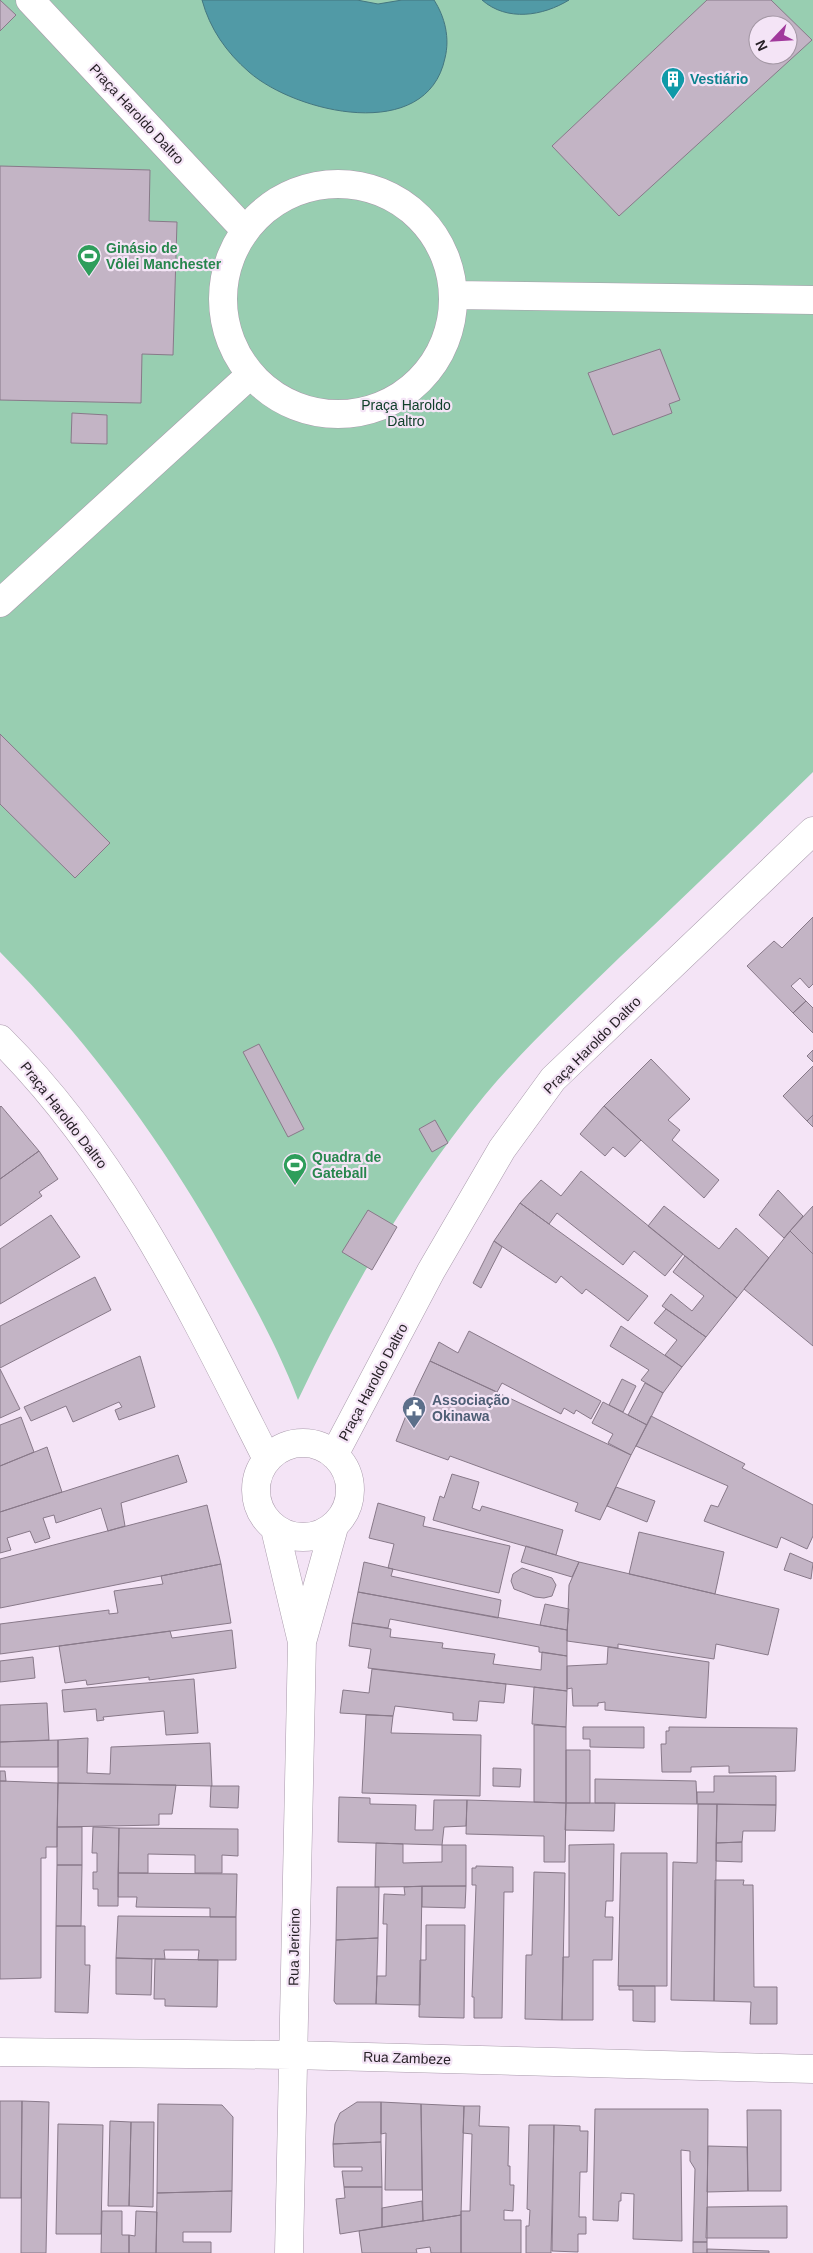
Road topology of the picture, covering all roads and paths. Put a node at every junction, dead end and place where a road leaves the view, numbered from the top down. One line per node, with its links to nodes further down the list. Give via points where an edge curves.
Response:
1 (30, 0): 2 (street, Praça Haroldo Daltro)
2 (244, 229): 3 (street, via 270,204 302,188 337,182 372,187 404,203 430,228 447,260); 5 (street, via 227,264 222,302 230,341)
3 (453, 295): 4 (street); 5 (street, via 449,330 434,363 411,390 380,407 345,415 310,411 277,398)
4 (813, 300)
5 (250, 375): 6 (street)
6 (0, 603)
7 (813, 831): 9 (street, Praça Haroldo Daltro, via 554,1079 502,1149 431,1271)
8 (0, 1039): 10 (street, Praça Haroldo Daltro, via 29,1068 102,1161 134,1211 186,1298)
9 (334, 1455): 10 (street, via 308,1443 286,1446); 11 (street, via 345,1467 350,1499)
10 (268, 1459): 12 (street, via 259,1472 257,1503 264,1517)
11 (334, 1527): 12 (street, via 320,1535 305,1538 289,1536); 13 (street, Rua Jericino)
12 (276, 1529): 13 (street, Rua Jericino)
13 (302, 1642): 15 (street, Rua Jericino)
14 (0, 2052): 15 (street, Rua Zambeze)
15 (292, 2055): 16 (street, Rua Zambeze); 17 (street, Rua Jericino)
16 (813, 2069)
17 (289, 2253)

